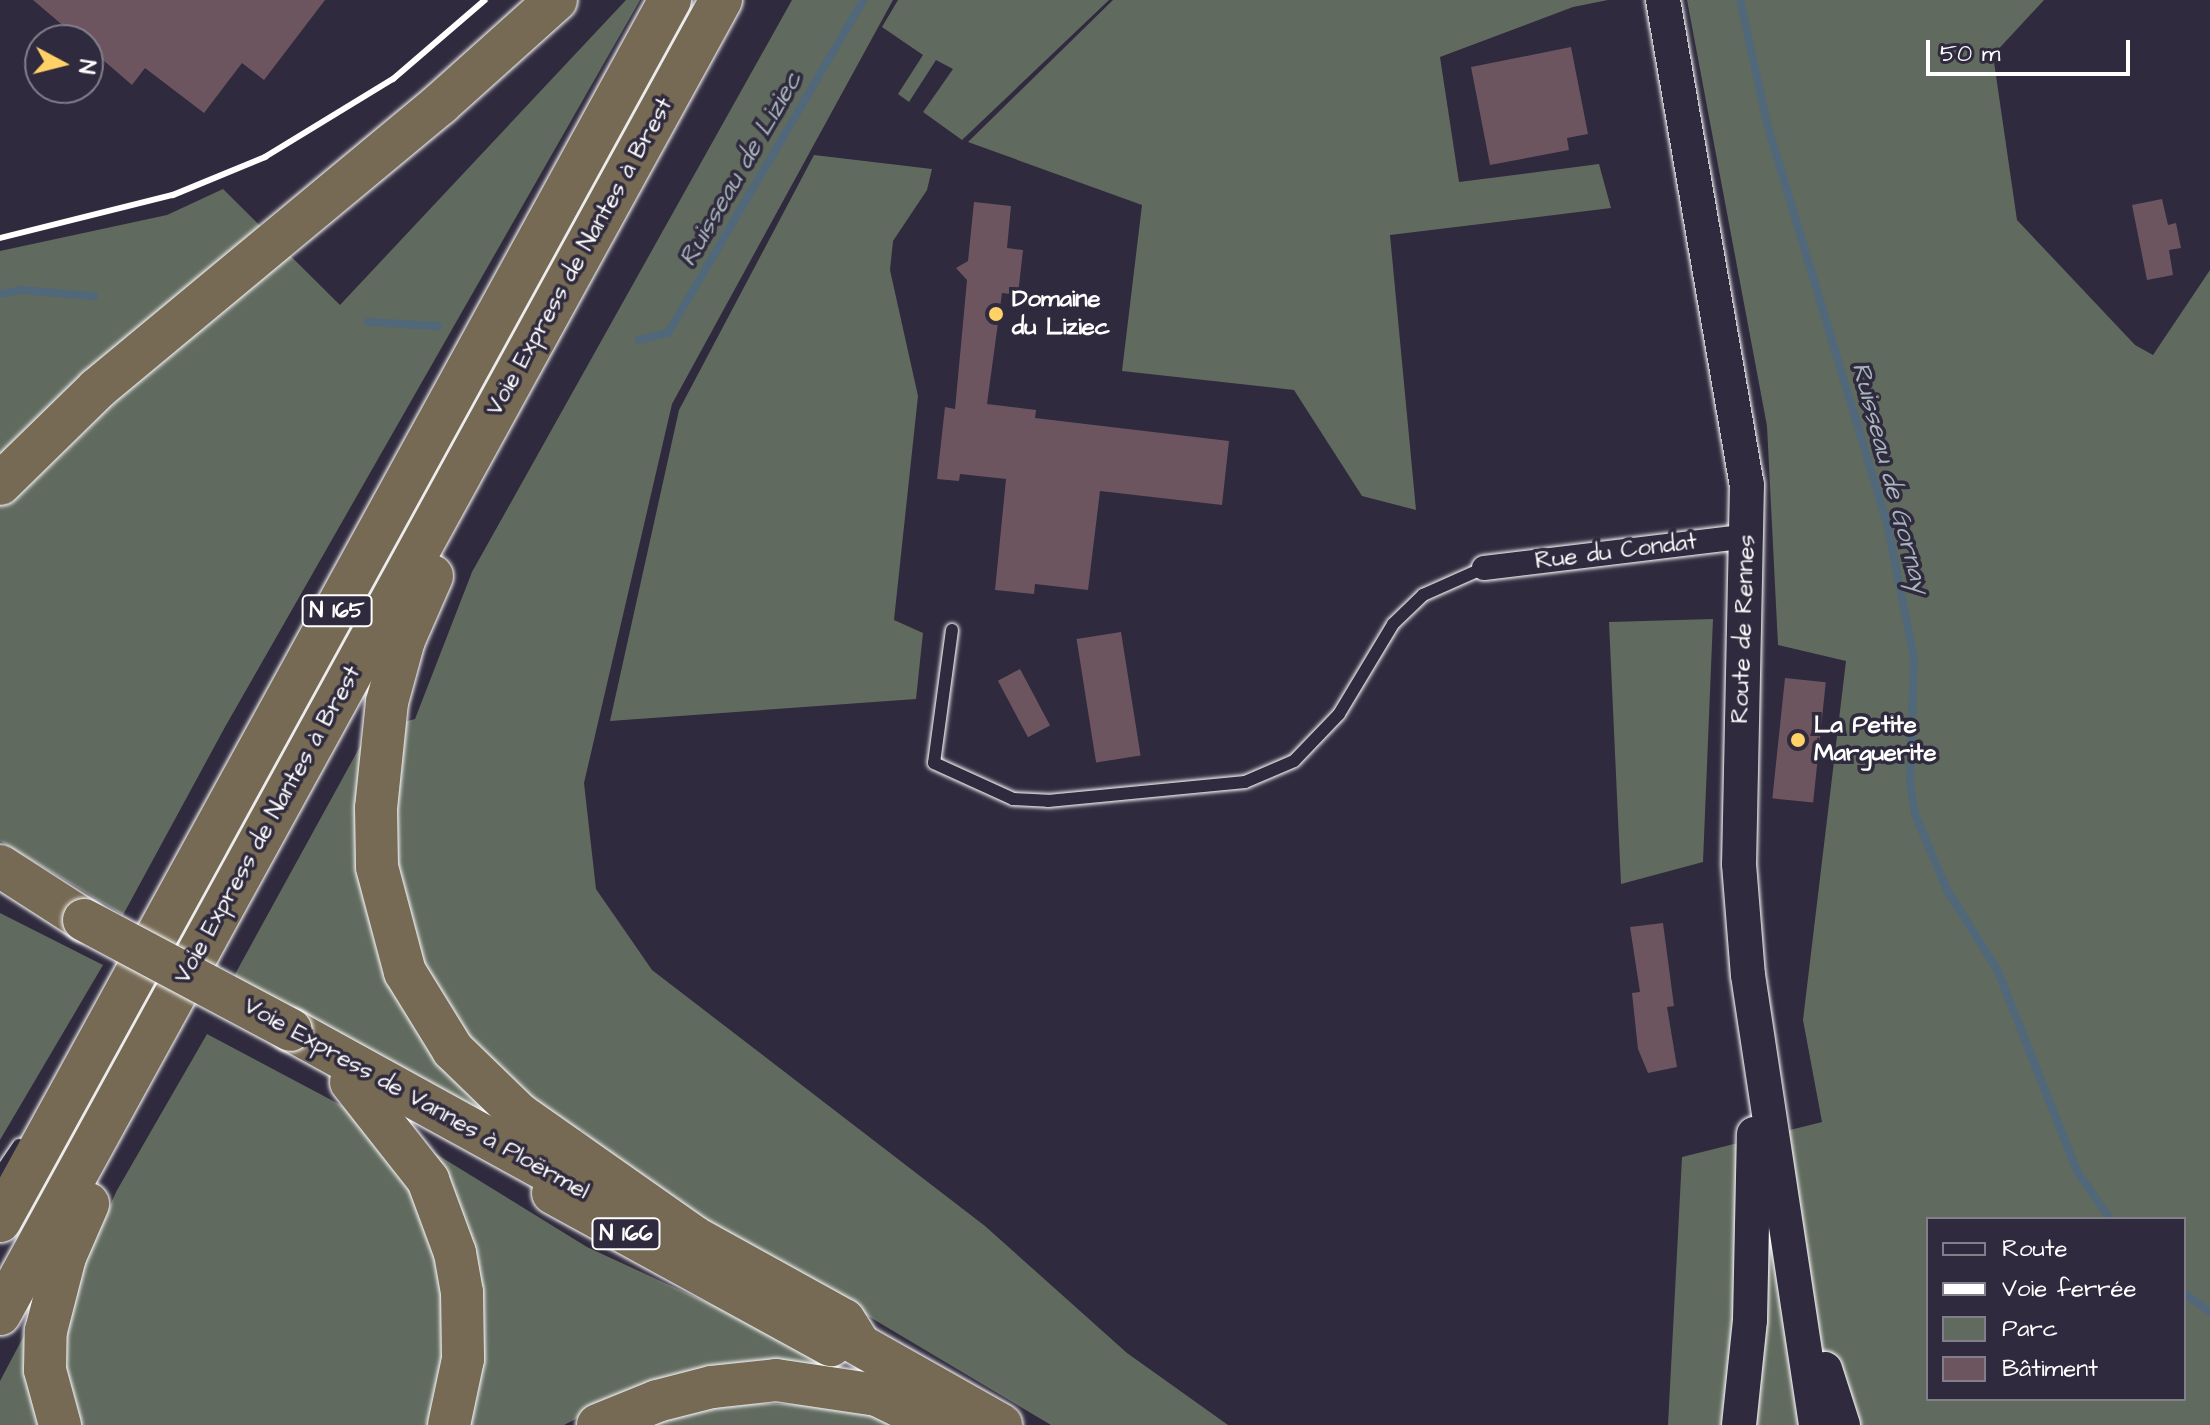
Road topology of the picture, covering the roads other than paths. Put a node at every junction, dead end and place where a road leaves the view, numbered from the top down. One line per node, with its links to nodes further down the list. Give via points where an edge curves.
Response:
1 (556, 0): 6 (highway, via 440,104 97,389)
2 (670, 0): 17 (highway, Voie Express de Nantes à Brest / N 165)
3 (721, 0): 5 (highway, Voie Express de Nantes à Brest / N 165)
4 (1663, 0): 7 (main road, Route de Rennes, via 1747,484)
5 (472, 453): 14 (highway, Voie Express de Nantes à Brest / N 165); 22 (highway, via 471,499 404,640 387,702 376,808 377,867 405,972 453,1050 519,1114 694,1237 844,1320)
6 (0, 484)
7 (1748, 536): 8 (street, Rue du Condat); 15 (main road, Route de Rennes, via 1738,834)
8 (1484, 568): 9 (lane, via 1423,595 1393,624 1339,714 1294,761 1245,782 1048,801 1013,799 934,763)
9 (952, 630)
10 (0, 866): 12 (highway, Voie Express de Vannes à Ploërmel / N 166)
11 (0, 895): 12 (highway, Voie Express de Vannes à Ploërmel / N 166)
12 (80, 926): 13 (highway, Voie Express de Vannes à Ploërmel / N 166)
13 (287, 1037): 16 (highway, Voie Express de Vannes à Ploërmel / N 166); 22 (highway, Voie Express de Vannes à Ploërmel / N 166)
14 (146, 1048): 21 (highway, Voie Express de Nantes à Brest / N 165); 23 (highway, via 144,1091 86,1208 53,1295 45,1370)
15 (1759, 1059): 20 (main road, Route de Rennes); 29 (main road, via 1751,1096 1756,1157)
16 (351, 1082): 24 (highway, via 428,1180 455,1253 462,1292 463,1359); 27 (highway, Voie Express de Vannes à Ploërmel / N 166)
17 (57, 1117): 18 (lane, via 21,1144); 19 (highway, Voie Express de Nantes à Brest / N 165)
18 (0, 1173)
19 (0, 1221)
20 (1793, 1262): 30 (main road, Route de Rennes); 31 (main road, Route de Rennes)
21 (0, 1314)
22 (859, 1344): 28 (highway, Voie Express de Vannes à Ploërmel / N 166)
23 (60, 1425)
24 (449, 1425)
25 (598, 1425): 26 (highway, via 657,1401 712,1387 776,1380 877,1395)
26 (938, 1425)
27 (970, 1425)
28 (1001, 1425)
29 (1739, 1425)
30 (1816, 1425)
31 (1843, 1425)

